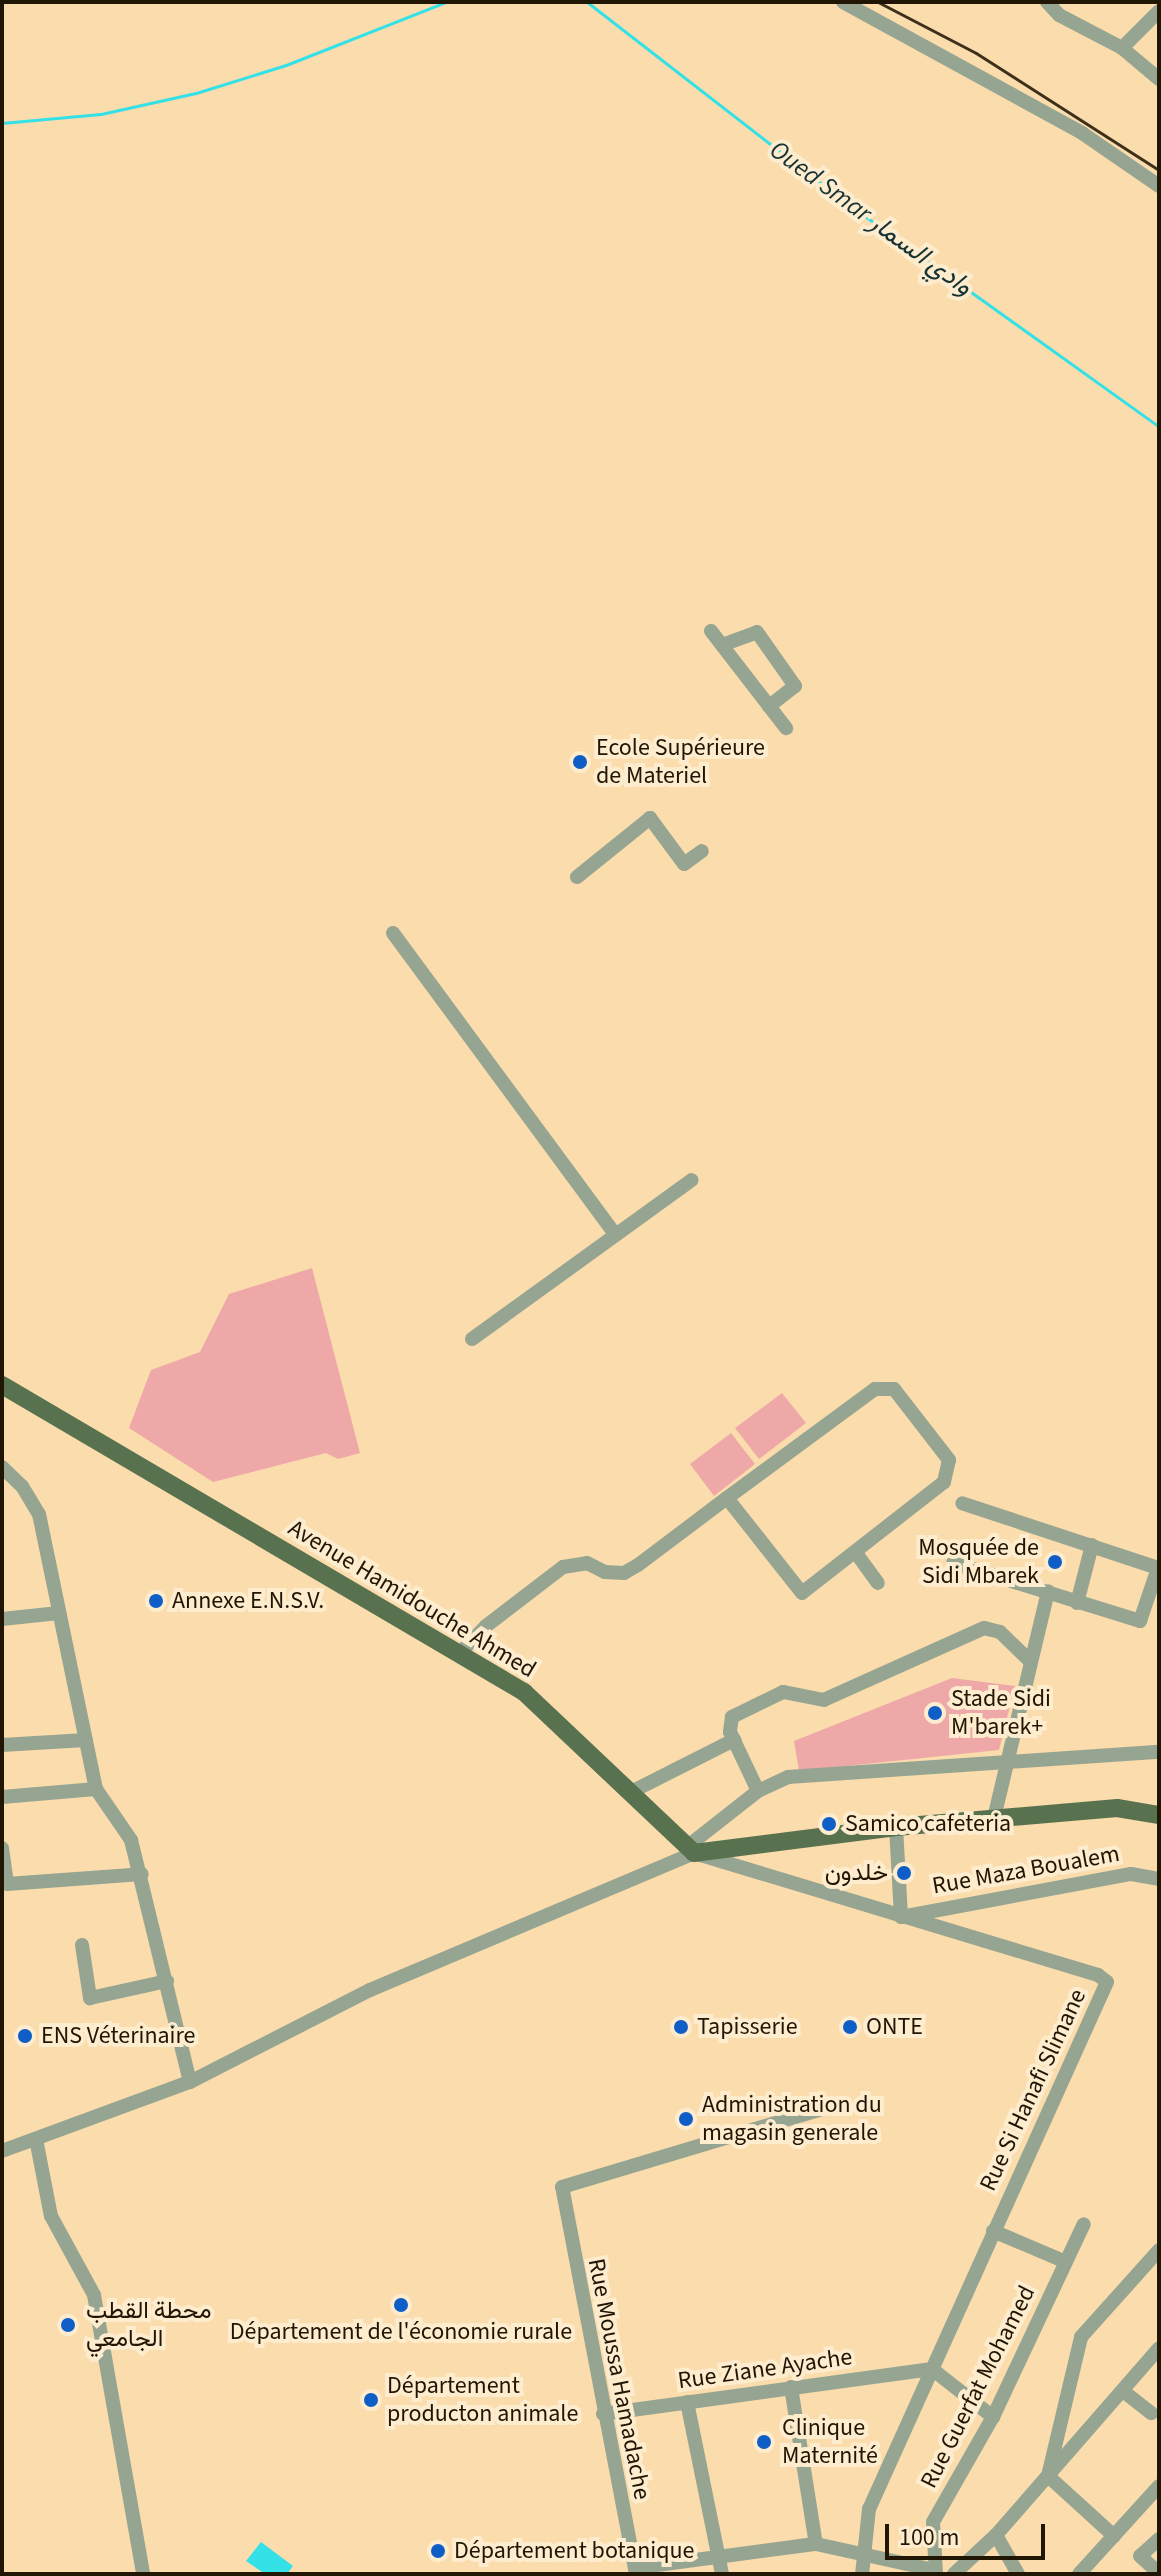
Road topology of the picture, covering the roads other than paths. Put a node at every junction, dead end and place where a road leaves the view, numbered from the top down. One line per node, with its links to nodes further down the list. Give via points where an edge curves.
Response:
1 (843, 2): 6 (street, via 1072,127)
2 (1047, 2): 4 (street, via 1059,15)
3 (1159, 11): 4 (street)
4 (1122, 48): 5 (street)
5 (1159, 79)
6 (1159, 186)
7 (711, 631): 8 (street)
8 (722, 645): 9 (street); 9 (street, via 757,632 795,686)
9 (769, 706): 10 (street)
10 (786, 728)
11 (702, 851): 12 (street, via 684,864 650,818)
12 (577, 877)
13 (393, 933): 15 (street)
14 (692, 1180): 15 (street)
15 (616, 1235): 16 (street)
16 (472, 1339)
17 (2, 1385): 29 (main road, Avenue Hamidouche Ahmed)
18 (2, 1467): 27 (street, via 39,1514)
19 (727, 1498): 22 (street, via 795,1590 808,1591); 22 (street, via 886,1385 949,1460 950,1472 916,1507); 29 (street, via 624,1573 587,1563 563,1567 486,1626)
20 (962, 1503): 21 (street)
21 (1092, 1545): 26 (street); 26 (street, via 1158,1568 1140,1621)
22 (856, 1553): 24 (street)
23 (953, 1563): 25 (street)
24 (878, 1583)
25 (1048, 1591): 26 (street); 30 (street)
26 (1077, 1603)
27 (59, 1613): 28 (street); 31 (street)
28 (2, 1619)
29 (460, 1653): 38 (main road, Avenue Hamidouche Ahmed, via 524,1692)
30 (1030, 1661): 32 (street, via 1000,1632 984,1628 824,1700 783,1692 732,1717); 35 (street)
31 (86, 1740): 33 (street); 36 (street)
32 (734, 1740): 37 (street); 38 (street)
33 (2, 1745)
34 (1159, 1752): 35 (street)
35 (1007, 1759): 37 (street, via 788,1777); 41 (street)
36 (96, 1789): 39 (street); 45 (street, via 131,1840)
37 (758, 1791): 44 (street)
38 (629, 1793): 44 (main road, Avenue Hamidouche Ahmed)
39 (2, 1797)
40 (1159, 1815): 41 (main road, via 1117,1808)
41 (994, 1818): 42 (main road)
42 (896, 1827): 44 (main road); 47 (street)
43 (2, 1848): 45 (street, via 7,1884)
44 (691, 1850): 47 (street, Rue Si Hanafi Slimane); 50 (street, via 370,1990)
45 (142, 1874): 49 (street)
46 (1159, 1879): 47 (street, Rue Maza Boualem, via 1131,1874)
47 (901, 1917): 55 (street, Rue Si Hanafi Slimane, via 1087,1971 1107,1982)
48 (82, 1945): 49 (street, via 90,1998)
49 (167, 1981): 50 (street)
50 (190, 2082): 52 (street)
51 (825, 2108): 64 (street, Rue Moussa Hamadache, via 567,2183 560,2192)
52 (36, 2139): 53 (street); 77 (street, via 51,2216 94,2295)
53 (2, 2151)
54 (1084, 2224): 57 (street, Rue Guerfat Mohamed)
55 (993, 2231): 57 (street); 59 (street, Rue Si Hanafi Slimane)
56 (1159, 2251): 66 (street, via 1081,2337)
57 (1066, 2262): 65 (street, Rue Guerfat Mohamed)
58 (1159, 2348): 61 (street)
59 (932, 2369): 60 (street, Rue Ziane Ayache); 65 (street); 73 (street, Rue Si Hanafi Slimane, via 869,2509)
60 (791, 2387): 62 (street, Rue Ziane Ayache); 71 (street)
61 (1123, 2391): 63 (street); 66 (street)
62 (687, 2402): 64 (street, Rue Ziane Ayache); 72 (street)
63 (1151, 2413)
64 (603, 2414): 74 (street, Rue Moussa Hamadache)
65 (993, 2417): 75 (street, Rue Guerfat Mohamed, via 933,2522)
66 (1048, 2476): 68 (street); 69 (street)
67 (1159, 2486): 69 (street)
68 (996, 2535): 80 (street); 81 (street)
69 (1114, 2536): 82 (street)
70 (1159, 2539): 76 (street, via 1140,2556)
71 (816, 2544): 72 (street); 73 (street)
72 (718, 2553): 74 (street); 78 (street)
73 (863, 2554): 75 (street); 79 (street, Rue Si Hanafi Slimane)
74 (635, 2571)
75 (935, 2572)
76 (1159, 2573)
77 (143, 2574)
78 (722, 2574)
79 (862, 2574)
80 (954, 2574)
81 (1018, 2574)
82 (1079, 2574)

